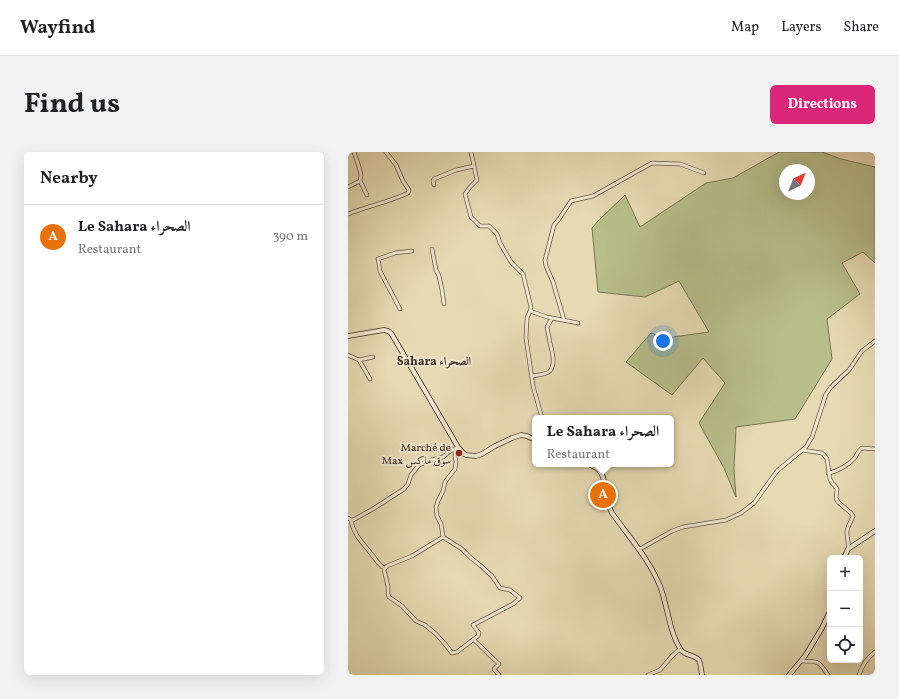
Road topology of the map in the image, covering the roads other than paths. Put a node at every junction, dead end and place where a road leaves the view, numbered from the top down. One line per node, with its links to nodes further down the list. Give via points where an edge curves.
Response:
1 (354, 152): 6 (street, via 360,167)
2 (386, 152): 10 (street, via 396,165 409,190 408,193)
3 (471, 152): 4 (street)
4 (474, 166): 7 (street, via 434,179); 15 (street, via 477,180 465,194 471,217 480,226 489,226 493,229 511,262 523,274)
5 (704, 173): 17 (street, via 680,164 652,163 593,196 571,201 554,225 545,260)
6 (360, 181): 8 (street); 9 (street)
7 (434, 185)
8 (348, 187)
9 (367, 195)
10 (348, 214)
11 (432, 249): 13 (street)
12 (412, 251): 14 (street, via 378,259 380,272)
13 (444, 304)
14 (400, 309)
15 (530, 311): 16 (street); 24 (street, via 526,318 526,338)
16 (552, 318): 17 (street); 24 (street, via 547,327 553,355 552,367 548,373)
17 (564, 320): 18 (street)
18 (578, 323)
19 (348, 336): 28 (main road, via 384,330 390,333)
20 (875, 341): 30 (street, via 862,351 849,370 826,394 812,437)
21 (348, 354): 23 (street)
22 (373, 357): 23 (street)
23 (359, 360): 25 (street)
24 (531, 376): 26 (street)
25 (370, 379)
26 (541, 415)
27 (532, 438): 28 (main road, via 521,435 476,456 466,455)
28 (458, 447): 33 (street, via 443,457 419,465 404,489 354,520); 35 (street, via 455,451 455,469 445,482 436,507)
29 (875, 449): 32 (street, via 862,448 848,463)
30 (802, 450): 32 (street, via 822,453 827,459); 37 (street, via 777,471 754,503 741,513 726,520 672,531)
31 (593, 467): 37 (main road, via 600,471 611,511)
32 (828, 473): 36 (street, via 837,489 838,502 853,516 847,532)
33 (350, 519): 39 (street, via 361,542)
34 (875, 530): 36 (main road)
35 (443, 537): 39 (street, via 412,556); 41 (street, via 481,566 500,588 510,590 520,598 473,625 479,633)
36 (848, 549): 38 (main road)
37 (640, 550): 42 (main road, via 660,585)
38 (845, 555)
39 (384, 568): 41 (street, via 389,597 416,621 436,634 452,652 457,652)
40 (827, 617): 44 (main road)
41 (474, 640): 45 (street, via 500,664 494,669)
42 (680, 649): 46 (street, via 660,670); 47 (main road, via 698,660)
43 (875, 652): 50 (street, via 864,663)
44 (802, 661): 48 (main road); 49 (street, via 819,663)
45 (499, 675)
46 (648, 675)
47 (702, 675)
48 (789, 675)
49 (828, 675)
50 (859, 675)

